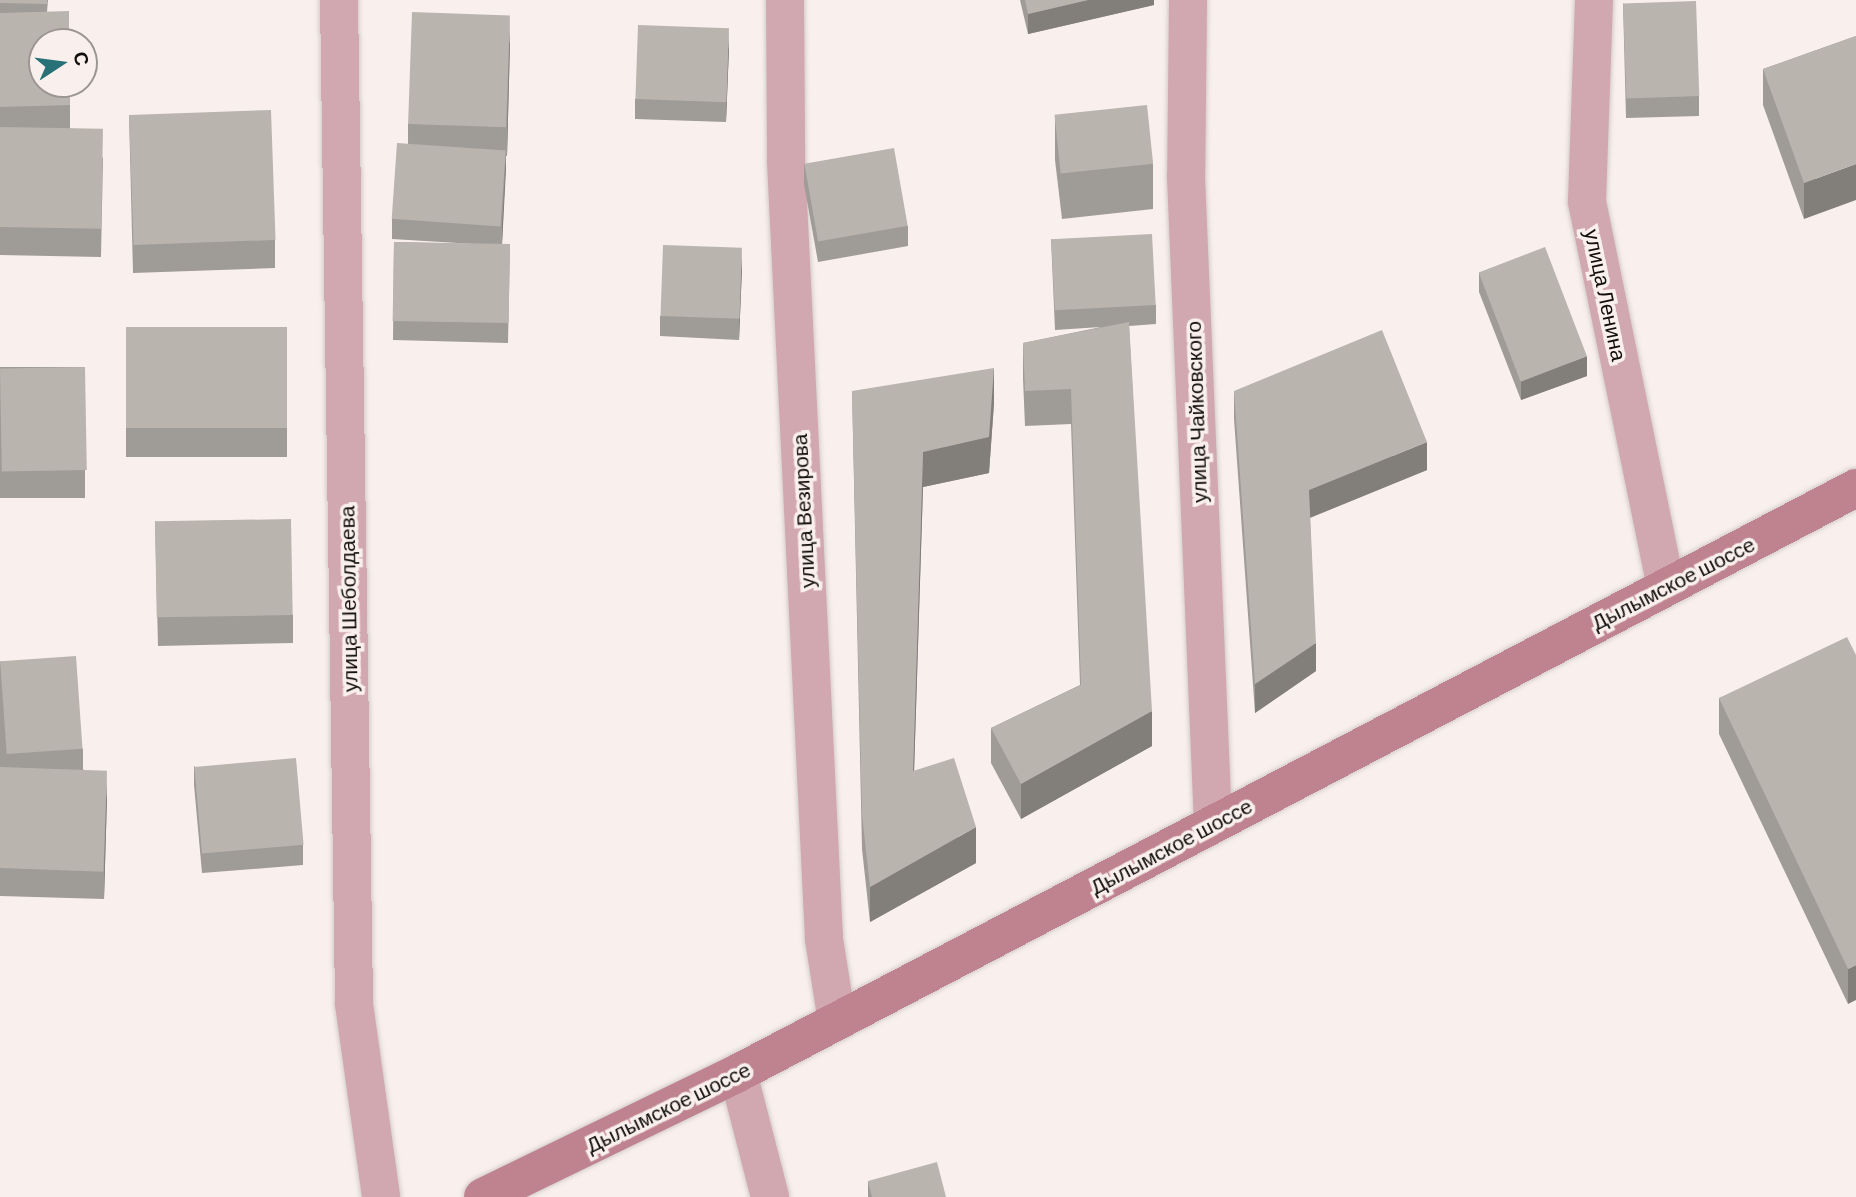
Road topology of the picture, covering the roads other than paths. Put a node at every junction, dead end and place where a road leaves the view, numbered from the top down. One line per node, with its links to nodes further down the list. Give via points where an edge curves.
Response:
1 (339, 0): 10 (street, улица Шеболдаева, via 355,1004)
2 (785, 0): 8 (street, улица Везирова, via 786,161 824,939)
3 (1188, 0): 7 (street, улица Чайковского, via 1186,177)
4 (1594, 0): 6 (street, улица Ленина, via 1587,202)
5 (1856, 488): 6 (main road, Дылымское шоссе)
6 (1666, 586): 7 (main road, Дылымское шоссе)
7 (1213, 824): 8 (main road, Дылымское шоссе)
8 (837, 1021): 9 (main road, Дылымское шоссе)
9 (738, 1073): 11 (main road, Дылымское шоссе); 12 (street)
10 (381, 1197)
11 (483, 1197)
12 (770, 1197)

